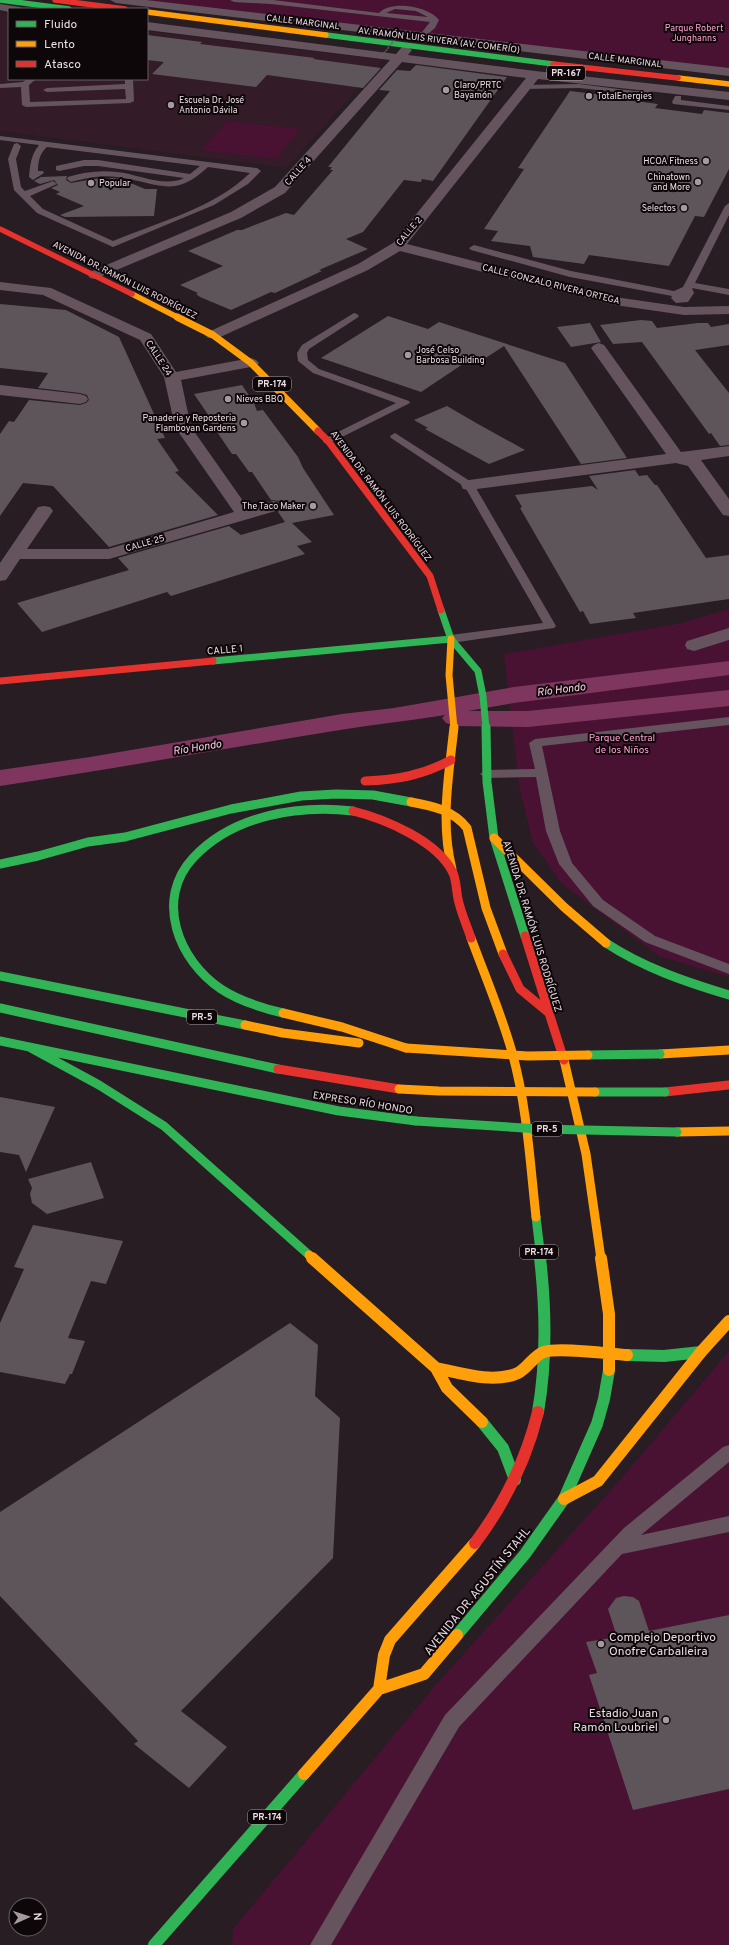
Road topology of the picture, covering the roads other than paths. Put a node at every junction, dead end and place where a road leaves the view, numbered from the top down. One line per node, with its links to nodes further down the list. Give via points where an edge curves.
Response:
1 (0, 0): 5 (main road)
2 (56, 0): 4 (main road)
3 (234, 0): 9 (lane, via 381,15 385,10 395,7 417,9 428,12 434,20 432,26)
4 (124, 3): 9 (street, CALLE MARGINAL)
5 (61, 8)
6 (148, 12): 10 (main road, AV. RAMÓN LUIS RIVERA (AV. COMERÍO) / PR-167)
7 (148, 19): 10 (main road, AV. RAMÓN LUIS RIVERA (AV. COMERÍO) / PR-167)
8 (148, 26): 10 (street)
9 (421, 36): 10 (street, CALLE 4); 11 (street, CALLE MARGINAL)
10 (404, 52): 12 (street); 16 (main road, AV. RAMÓN LUIS RIVERA (AV. COMERÍO) / PR-167); 21 (main road, AV. RAMÓN LUIS RIVERA (AV. COMERÍO) / PR-167, via 539,70); 40 (street, CALLE 4, via 280,190 236,215)
11 (729, 72)
12 (535, 75): 18 (street, CALLE 2); 19 (street)
13 (31, 80): 15 (lane)
14 (129, 83): 15 (lane, via 130,101 26,106); 20 (lane)
15 (25, 84): 17 (lane)
16 (729, 84)
17 (0, 86)
18 (525, 87): 19 (lane, via 579,86 634,93 645,93); 38 (street, CALLE 2)
19 (650, 88): 22 (street)
20 (47, 90)
21 (729, 90)
22 (681, 96): 23 (street); 24 (lane)
23 (729, 96)
24 (729, 108)
25 (0, 138): 28 (lane)
26 (0, 144): 27 (lane)
27 (17, 146): 28 (lane); 35 (lane, via 12,159 17,188)
28 (42, 147): 29 (lane); 31 (lane, via 34,162 33,177)
29 (206, 165): 32 (lane); 35 (lane, via 257,171 243,184 208,204 113,244 40,211)
30 (59, 168): 32 (lane, via 98,163)
31 (40, 173)
32 (193, 177): 33 (lane, via 174,185 109,172 82,174)
33 (71, 179)
34 (53, 184): 35 (lane)
35 (24, 195)
36 (729, 206): 42 (lane)
37 (0, 229): 40 (main road, AVENIDA DR. RAMÓN LUIS RODRÍGUEZ / PR-174)
38 (398, 246): 44 (street, CALLE GONZALO RIVERA ORTEGA, via 616,301); 47 (street, CALLE 2, via 363,267)
39 (474, 248): 44 (lane)
40 (95, 275): 47 (main road, AVENIDA DR. RAMÓN LUIS RODRÍGUEZ / PR-174)
41 (0, 286): 50 (street, CALLE 24, via 46,291 146,337)
42 (688, 287): 43 (lane); 44 (lane, via 678,292)
43 (729, 292)
44 (678, 302): 45 (street, CALLE GONZALO RIVERA ORTEGA)
45 (729, 310)
46 (354, 316): 54 (lane, via 305,347 302,353 303,361 316,371 405,403)
47 (213, 335): 49 (main road, AVENIDA DR. RAMÓN LUIS RODRÍGUEZ / PR-174)
48 (599, 348): 56 (street)
49 (251, 363): 50 (street); 54 (main road, AVENIDA DR. RAMÓN LUIS RODRÍGUEZ / PR-174)
50 (172, 377): 61 (street, CALLE 24, via 183,427)
51 (2, 393): 52 (street)
52 (80, 399)
53 (395, 436): 57 (lane)
54 (328, 441): 65 (main road, AVENIDA DR. RAMÓN LUIS RODRÍGUEZ / PR-174, via 430,576)
55 (729, 451): 56 (street)
56 (677, 458): 57 (street); 60 (street, via 694,462)
57 (469, 485): 65 (lane, via 550,626)
58 (272, 506): 61 (street, CALLE 25)
59 (44, 511): 62 (street)
60 (729, 511)
61 (244, 514): 62 (street, CALLE 25, via 109,554)
62 (15, 554): 63 (street)
63 (0, 576)
64 (729, 634): 66 (street)
65 (451, 639): 67 (main road, CALLE 1); 69 (main road, AVENIDA DR. RAMÓN LUIS RODRÍGUEZ, via 449,675 454,724); 70 (main road, AVENIDA DR. RAMÓN LUIS RODRÍGUEZ, via 478,670 486,731)
66 (694, 645)
67 (0, 681)
68 (729, 721): 71 (lane, via 535,743)
69 (451, 760): 72 (main road, via 430,772 410,779); 74 (main road, AVENIDA DR. RAMÓN LUIS RODRÍGUEZ)
70 (486, 769): 71 (lane); 75 (main road, AVENIDA DR. RAMÓN LUIS RODRÍGUEZ)
71 (542, 773): 79 (lane, via 553,831 566,864 598,903 650,938)
72 (356, 781)
73 (264, 793): 76 (main road, via 115,832)
74 (445, 810): 76 (main road, via 393,796 364,792 303,794 231,808 121,838); 78 (main road, AVENIDA DR. RAMÓN LUIS RODRÍGUEZ); 83 (main road, via 458,816 467,828 497,942 520,989)
75 (494, 838): 81 (main road, via 576,919 609,945 634,960 676,978); 83 (main road, AVENIDA DR. RAMÓN LUIS RODRÍGUEZ)
76 (94, 841): 77 (main road)
77 (0, 864)
78 (452, 869): 86 (main road, via 412,837 384,820 360,813 309,808 255,819 215,840 184,870 171,898 173,920 183,948 197,968 220,990 256,1006 337,1026); 92 (main road, AVENIDA DR. RAMÓN LUIS RODRÍGUEZ / PR-174, via 458,900 505,1026 517,1070 524,1107 540,1263)
79 (729, 969)
80 (0, 976): 86 (main road, PR-5, via 283,1033)
81 (729, 995)
82 (0, 1008): 88 (main road, bridge, via 276,1069 399,1089 439,1092 665,1092)
83 (549, 1013): 90 (main road, AVENIDA DR. RAMÓN LUIS RODRÍGUEZ, via 569,1076)
84 (0, 1042): 85 (main road, EXPRESO RÍO HONDO / PR-5)
85 (31, 1048): 89 (main road, EXPRESO RÍO HONDO / PR-5, bridge, via 339,1111 416,1121 539,1129 677,1132); 95 (main road, via 125,1099 164,1126)
86 (406, 1048): 87 (main road, PR-5, bridge, via 528,1056)
87 (729, 1050)
88 (729, 1085)
89 (729, 1130)
90 (586, 1154): 94 (main road, AVENIDA DR. AGUSTÍN STAHL, via 609,1314)
91 (729, 1321): 93 (main road)
92 (545, 1352): 94 (main road); 95 (main road, via 518,1372 497,1376 478,1376); 97 (main road, PR-174, via 539,1410 526,1458)
93 (701, 1352): 94 (main road, via 648,1358); 98 (main road, via 598,1481)
94 (608, 1353): 98 (main road, AVENIDA DR. AGUSTÍN STAHL, via 609,1370 597,1424)
95 (436, 1368): 97 (main road, via 447,1388 495,1435 505,1450)
96 (729, 1452): 100 (lane, via 630,1533)
97 (515, 1480): 101 (main road, PR-174, via 509,1496 483,1533 388,1642)
98 (564, 1498): 101 (main road, AVENIDA DR. AGUSTÍN STAHL, via 526,1554 424,1674)
99 (729, 1524): 100 (lane)
100 (618, 1547): 103 (lane, via 452,1721)
101 (379, 1689): 102 (main road, PR-174)
102 (154, 1945)
103 (320, 1945)

